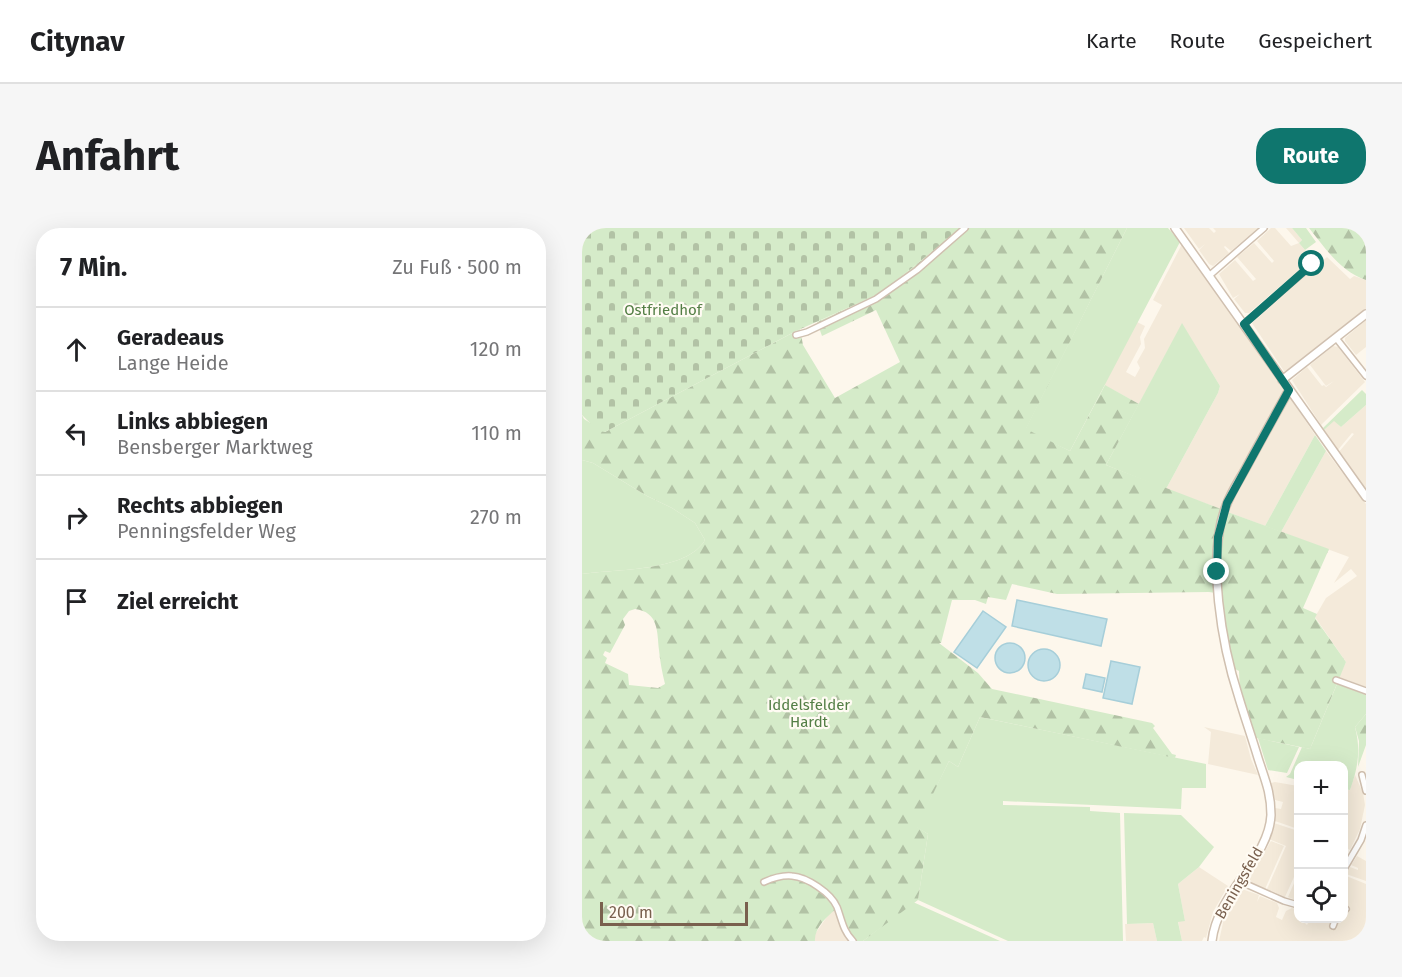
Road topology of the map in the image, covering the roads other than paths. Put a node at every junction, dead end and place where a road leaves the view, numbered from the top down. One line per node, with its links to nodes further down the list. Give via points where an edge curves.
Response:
1 (965, 228): 8 (street, via 876,299)
2 (1175, 228): 5 (street)
3 (1264, 228): 5 (street)
4 (1317, 256): 7 (street)
5 (1210, 275): 7 (street)
6 (1366, 314): 9 (street)
7 (1244, 324): 11 (street)
8 (796, 335)
9 (1336, 338): 10 (street); 11 (street)
10 (1366, 376)
11 (1282, 380): 12 (street)
12 (1289, 390): 13 (street); 20 (street, Beningsfeld, via 1227,503 1218,537 1217,592 1236,687 1271,794 1267,835)
13 (1366, 497)
14 (1336, 680): 15 (street)
15 (1366, 691)
16 (1362, 776): 17 (street)
17 (1366, 791)
18 (1366, 825): 19 (street)
19 (1345, 869)
20 (1239, 881): 22 (street); 26 (street, Beningsfeld, via 1218,914)
21 (765, 882): 25 (street, via 795,876 816,886 837,905 847,935)
22 (1294, 903)
23 (1334, 923): 24 (street)
24 (1333, 926)
25 (853, 941)
26 (1212, 941)

